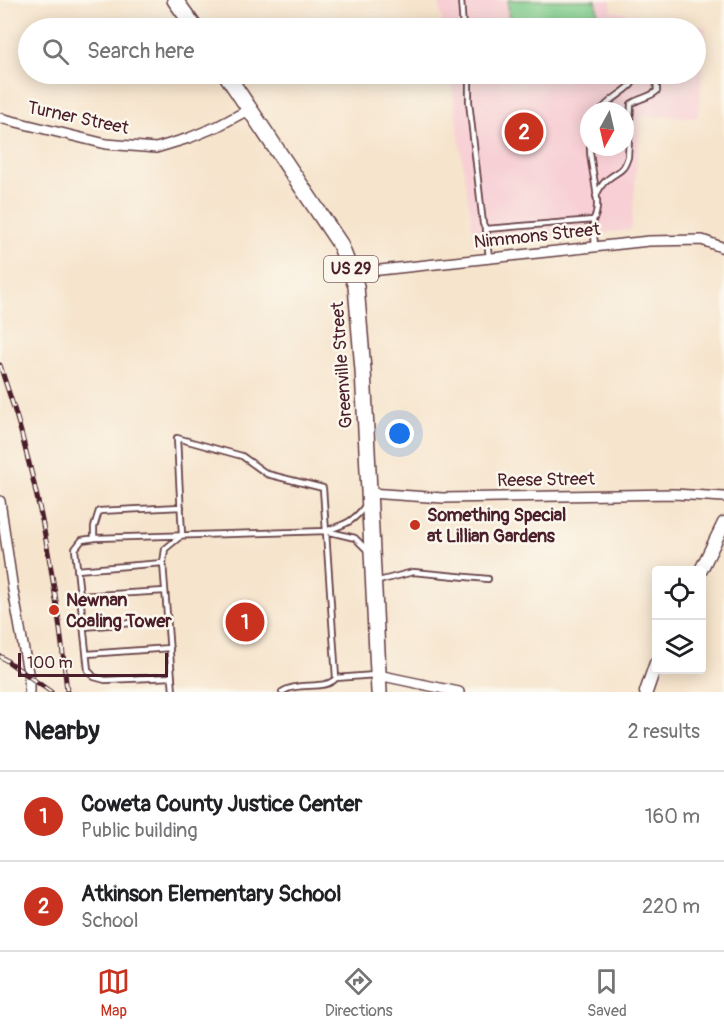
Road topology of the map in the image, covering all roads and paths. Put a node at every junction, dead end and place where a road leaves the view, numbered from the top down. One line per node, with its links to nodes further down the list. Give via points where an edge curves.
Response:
1 (175, 0): 3 (main road)
2 (461, 0): 4 (lane)
3 (188, 18)
4 (462, 18)
5 (233, 84): 10 (main road, Greenville Street / US 29)
6 (470, 84): 15 (lane, via 472,134)
7 (632, 84): 9 (lane)
8 (657, 84): 13 (lane, via 657,91 631,105 626,164 620,173 609,177)
9 (609, 102)
10 (250, 109): 11 (street, Turner Street, via 218,126 156,148 106,144); 19 (main road, Greenville Street / US 29, via 340,244)
11 (0, 118)
12 (591, 156): 13 (lane)
13 (596, 196): 14 (lane, via 596,217)
14 (592, 220): 15 (lane); 16 (lane)
15 (486, 230): 18 (lane)
16 (595, 247): 17 (street, Nimmons Street, via 702,240); 18 (street, Nimmons Street)
17 (724, 248)
18 (489, 258): 19 (street, Nimmons Street)
19 (352, 273): 20 (main road, Greenville Street / US 29, via 363,370)
20 (369, 497): 21 (street, Reese Street); 25 (lane, via 357,518); 28 (main road, Greenville Street / US 29)
21 (724, 497)
22 (0, 501): 44 (street)
23 (181, 507): 25 (lane, via 177,438 242,456 267,474 323,488); 26 (lane); 27 (lane, via 99,511)
24 (724, 523): 30 (street)
25 (326, 531): 26 (lane); 28 (lane, via 355,538); 43 (lane)
26 (182, 535): 27 (lane); 29 (lane, via 165,549)
27 (94, 538): 31 (lane, via 82,540 75,549)
28 (371, 554): 33 (main road, Greenville Street / US 29)
29 (163, 562): 31 (lane); 34 (lane)
30 (703, 566)
31 (77, 570): 35 (lane)
32 (488, 579): 33 (lane, via 413,572)
33 (372, 583): 41 (main road, Greenville Street / US 29)
34 (165, 591): 35 (lane); 36 (lane)
35 (80, 596): 37 (lane)
36 (167, 620): 37 (lane); 38 (lane)
37 (84, 627): 39 (lane)
38 (170, 648): 39 (lane); 42 (lane)
39 (87, 654): 42 (lane, via 88,670 105,680)
40 (652, 672): 49 (street)
41 (378, 675): 43 (lane); 47 (main road, Greenville Street / US 29); 48 (street)
42 (172, 677): 45 (lane)
43 (336, 678): 46 (lane, via 330,683 291,687)
44 (29, 692)
45 (173, 692)
46 (282, 692)
47 (379, 692)
48 (459, 692)
49 (646, 692)

